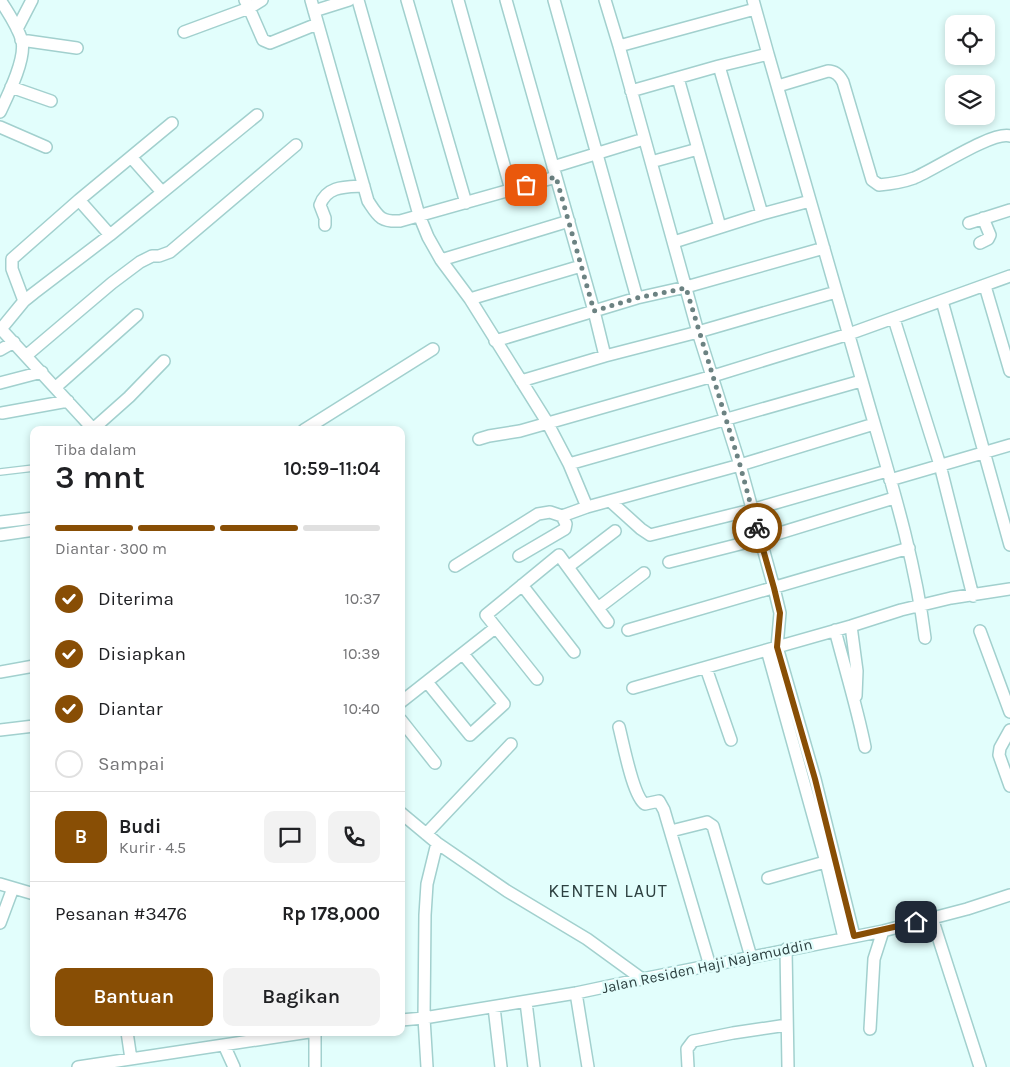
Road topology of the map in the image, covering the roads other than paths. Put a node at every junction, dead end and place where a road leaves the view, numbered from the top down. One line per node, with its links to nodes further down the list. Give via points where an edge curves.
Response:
1 (0, 0): 15 (street)
2 (32, 0): 15 (street)
3 (262, 0): 11 (street)
4 (349, 0): 12 (street)
5 (358, 0): 48 (street)
6 (408, 0): 45 (street)
7 (458, 0): 41 (street)
8 (506, 0): 39 (street)
9 (554, 0): 36 (street)
10 (608, 1): 18 (street)
11 (247, 4): 14 (street, via 263,40 267,42 273,43); 16 (street)
12 (313, 5): 14 (street)
13 (754, 5): 18 (street); 20 (street)
14 (317, 24): 40 (street)
15 (16, 29): 17 (street)
16 (184, 32)
17 (22, 40): 19 (street); 24 (street, via 22,53)
18 (619, 46): 25 (street)
19 (77, 48)
20 (768, 54): 21 (street); 23 (street)
21 (719, 66): 22 (street); 47 (street)
22 (678, 78): 25 (street); 35 (street)
23 (778, 86): 31 (street, via 832,71 838,75 843,82 872,180 879,185 913,178 990,140); 44 (street)
24 (11, 87): 26 (street); 27 (street)
25 (631, 91): 32 (street)
26 (51, 101)
27 (0, 112)
28 (256, 115): 42 (street)
29 (172, 123): 37 (street)
30 (0, 127): 34 (street)
31 (1010, 136)
32 (644, 139): 36 (street); 38 (street)
33 (296, 145): 78 (street, via 170,252 140,262)
34 (46, 147)
35 (698, 149): 38 (street); 53 (street)
36 (598, 152): 39 (street); 64 (street)
37 (131, 157): 42 (street); 43 (street)
38 (651, 162): 55 (street)
39 (554, 172): 41 (street); 50 (street)
40 (364, 186): 48 (street, via 368,200 383,219 400,221); 52 (street, via 344,186 327,194 320,205)
41 (511, 190): 45 (street)
42 (162, 192): 54 (street)
43 (79, 200): 54 (street); 66 (street, via 12,259 12,269)
44 (810, 201): 47 (street); 57 (street)
45 (466, 203): 48 (street)
46 (1010, 211): 49 (street)
47 (762, 214): 53 (street)
48 (419, 216): 58 (street)
49 (983, 218): 51 (street); 56 (street, via 990,235)
50 (569, 221): 58 (street); 59 (street)
51 (969, 223)
52 (325, 225)
53 (720, 227): 55 (street)
54 (110, 235): 66 (street)
55 (674, 242): 62 (street)
56 (980, 243)
57 (824, 248): 62 (street); 63 (street)
58 (441, 260): 65 (street)
59 (581, 266): 65 (street); 68 (street)
60 (1010, 276): 61 (street)
61 (984, 286): 67 (street); 81 (street)
62 (686, 288): 64 (street); 72 (street)
63 (836, 292): 72 (street); 73 (street)
64 (637, 298): 68 (street)
65 (470, 299): 74 (street)
66 (24, 301): 71 (street)
67 (942, 301): 70 (street); 98 (street)
68 (594, 311): 74 (street); 79 (street)
69 (138, 315): 87 (street)
70 (894, 319): 73 (street); 101 (street)
71 (1, 329): 75 (street)
72 (698, 332): 79 (street); 83 (street)
73 (849, 334): 83 (street); 84 (street)
74 (495, 341): 85 (street)
75 (14, 342): 76 (street); 78 (street)
76 (0, 350)
77 (433, 350): 95 (street)
78 (27, 355): 82 (street)
79 (605, 356): 85 (street)
80 (164, 361): 94 (street)
81 (1010, 371)
82 (42, 372): 86 (street); 87 (street)
83 (713, 376): 90 (street); 91 (street)
84 (862, 380): 90 (street); 92 (street)
85 (521, 381): 91 (street)
86 (0, 383)
87 (56, 386): 88 (street)
88 (68, 401): 89 (street); 93 (street)
89 (2, 413)
90 (726, 419): 99 (street); 100 (street)
91 (547, 422): 96 (street); 99 (street)
92 (874, 424): 100 (street); 104 (street)
93 (90, 426)
94 (97, 426)
95 (310, 426)
96 (479, 439)
97 (1010, 446): 98 (street)
98 (984, 453): 101 (street); 116 (street)
99 (569, 464): 107 (street)
100 (740, 465): 106 (street); 108 (street)
101 (940, 466): 104 (street); 126 (street)
102 (30, 468): 103 (lane)
103 (0, 472)
104 (889, 476): 105 (street); 108 (street)
105 (894, 498): 115 (street); 117 (street)
106 (610, 501): 107 (street); 108 (street, via 650,535)
107 (587, 507): 109 (street)
108 (752, 510): 115 (street)
109 (562, 516): 118 (street, via 565,529); 120 (street, via 550,512 538,514)
110 (30, 518): 111 (street)
111 (0, 522)
112 (30, 531): 114 (street)
113 (616, 531): 121 (street)
114 (0, 535)
115 (760, 539): 119 (street); 124 (street)
116 (1010, 545)
117 (909, 548): 124 (street); 127 (street)
118 (519, 556)
119 (669, 562)
120 (455, 566)
121 (568, 567): 123 (street, via 559,555); 128 (street)
122 (644, 573): 128 (street)
123 (522, 585): 131 (street, via 486,615); 137 (street)
124 (774, 588): 132 (street); 136 (street, via 780,613)
125 (1010, 589): 126 (street)
126 (973, 596): 127 (street)
127 (921, 605): 130 (street); 135 (street)
128 (598, 608): 129 (street)
129 (608, 622)
130 (851, 626): 133 (street); 146 (street)
131 (495, 628): 138 (street); 142 (street)
132 (628, 630)
133 (835, 630): 136 (street); 146 (street)
134 (980, 631): 147 (street)
135 (926, 638)
136 (772, 648): 140 (street); 157 (street); 158 (street)
137 (574, 652)
138 (463, 654): 143 (street); 143 (street, via 504,704 470,735)
139 (30, 667): 141 (street)
140 (706, 668): 144 (street); 153 (street)
141 (0, 672)
142 (538, 679)
143 (427, 682): 145 (street)
144 (633, 688)
145 (405, 699)
146 (856, 703): 155 (street)
147 (1010, 712)
148 (405, 725): 156 (street)
149 (30, 726): 151 (street)
150 (619, 727): 162 (street, via 640,800 645,804 660,802)
151 (0, 730)
152 (1010, 730): 159 (street, via 999,755)
153 (730, 740)
154 (511, 744): 163 (street)
155 (865, 747)
156 (436, 763)
157 (815, 779): 158 (street); 160 (street)
158 (804, 783): 160 (street)
159 (1010, 786)
160 (819, 814): 165 (street)
161 (405, 816): 163 (street)
162 (671, 831): 176 (street, via 707,822 713,826); 177 (street)
163 (426, 834): 164 (street)
164 (438, 843): 178 (street, via 507,892 588,939); 182 (street, via 426,892)
165 (831, 861): 166 (street); 174 (street)
166 (768, 878)
167 (0, 884): 168 (street)
168 (14, 888): 169 (street); 172 (street)
169 (30, 893)
170 (1010, 895): 171 (street, Jalan Residen Haji Najamuddin)
171 (932, 918): 173 (street, Jalan Residen Haji Najamuddin); 200 (street)
172 (0, 923)
173 (882, 930): 174 (street, Jalan Residen Haji Najamuddin); 185 (street, via 874,959)
174 (849, 937): 175 (street, Jalan Residen Haji Najamuddin)
175 (786, 949): 176 (street, Jalan Residen Haji Najamuddin); 184 (street)
176 (751, 957): 177 (street, Jalan Residen Haji Najamuddin)
177 (710, 966): 178 (street, Jalan Residen Haji Najamuddin)
178 (642, 979): 179 (street, Jalan Residen Haji Najamuddin)
179 (576, 994): 180 (street, Jalan Residen Haji Najamuddin); 197 (street)
180 (526, 1002): 181 (street, Jalan Residen Haji Najamuddin); 196 (street)
181 (494, 1007): 182 (street, Jalan Residen Haji Najamuddin); 195 (street)
182 (424, 1018): 183 (street, Jalan Residen Haji Najamuddin); 194 (street)
183 (405, 1020)
184 (787, 1025): 198 (street, via 693,1041 687,1048); 199 (street)
185 (870, 1029)
186 (128, 1036): 190 (street)
187 (282, 1036): 189 (street)
188 (315, 1036): 193 (street)
189 (224, 1044): 190 (street); 192 (street)
190 (131, 1059): 191 (street)
191 (81, 1067)
192 (234, 1067)
193 (315, 1067)
194 (428, 1067)
195 (501, 1067)
196 (534, 1067)
197 (588, 1067)
198 (688, 1067)
199 (788, 1067)
200 (980, 1067)

